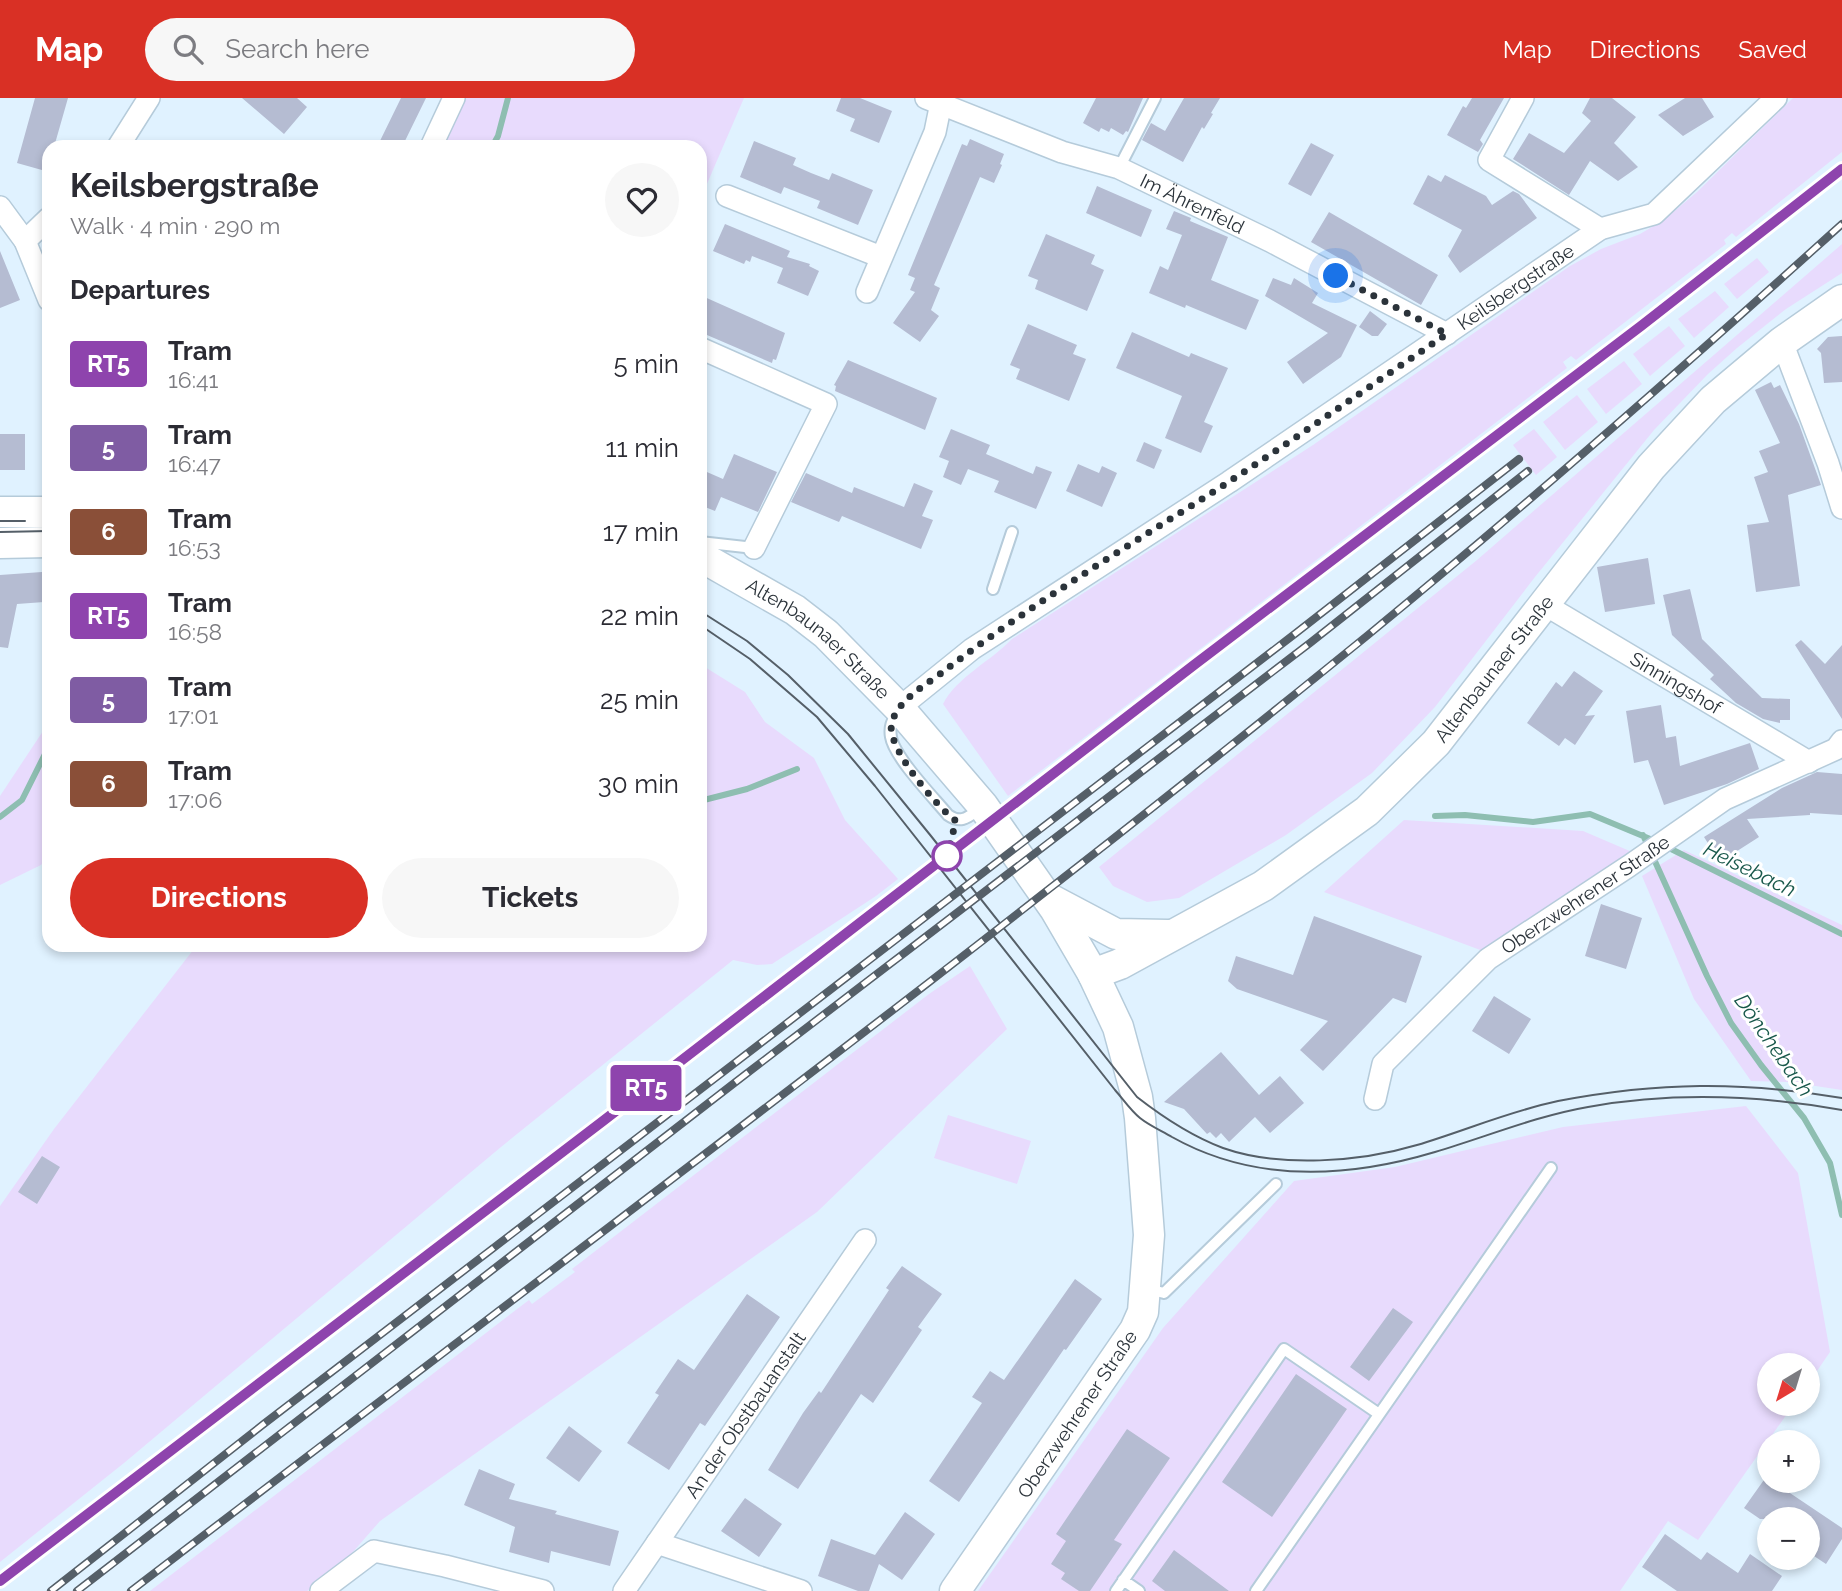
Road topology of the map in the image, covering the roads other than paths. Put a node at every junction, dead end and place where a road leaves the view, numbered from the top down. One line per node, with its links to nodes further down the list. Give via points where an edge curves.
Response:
1 (149, 98): 7 (street)
2 (454, 98): 8 (street)
3 (1155, 98): 9 (lane)
4 (1523, 98): 13 (street, via 1489,160)
5 (1776, 98): 13 (street, Keilsbergstraße, via 1654,214)
6 (936, 100): 9 (street, Im Ährenfeld, via 1062,152); 15 (street, via 935,132)
7 (122, 140)
8 (433, 140)
9 (1119, 169): 19 (street, Im Ährenfeld)
10 (727, 195): 15 (street)
11 (0, 207): 14 (street)
12 (42, 225): 14 (street)
13 (1600, 229): 19 (street, Keilsbergstraße)
14 (25, 241): 16 (street)
15 (881, 257): 17 (street)
16 (42, 283)
17 (867, 292)
18 (1842, 300): 20 (main road, Altenbaunaer Straße)
19 (1447, 334): 33 (street, Keilsbergstraße, via 972,649)
20 (1782, 342): 22 (street); 32 (main road, Altenbaunaer Straße, via 1713,400 1651,467)
21 (707, 351): 29 (street, Altenbaunaer Straße, via 826,404)
22 (1842, 508)
23 (0, 512): 24 (main road)
24 (42, 512)
25 (1012, 532): 31 (lane)
26 (42, 542): 27 (main road)
27 (0, 543)
28 (707, 543): 29 (lane, Altenbaunaer Straße)
29 (754, 548)
30 (707, 560): 33 (main road, Altenbaunaer Straße, via 796,610)
31 (993, 589)
32 (1542, 603): 35 (street, Sinningshof); 37 (main road, Altenbaunaer Straße, via 1436,743 1367,811 1263,886)
33 (899, 708): 36 (main road, Altenbaunaer Straße, via 983,806)
34 (1840, 747): 35 (street, Oberzwehrener Straße)
35 (1809, 762): 40 (street, Oberzwehrener Straße, via 1725,799 1488,958 1383,1064)
36 (1047, 898): 37 (main road, via 1116,934); 38 (main road, Altenbaunaer Straße)
37 (1171, 935): 38 (main road, Altenbaunaer Straße)
38 (1093, 974): 39 (main road, Altenbaunaer Straße)
39 (1112, 1013): 44 (main road, Oberzwehrener Straße, via 1140,1118 1149,1235)
40 (1375, 1099)
41 (1551, 1168): 45 (lane)
42 (1276, 1184): 44 (lane, via 1164,1293)
43 (865, 1240): 46 (street, An der Obstbauanstalt)
44 (1146, 1288): 48 (main road, Oberzwehrener Straße, via 1135,1330)
45 (1380, 1414): 47 (lane, via 1284,1349); 55 (lane)
46 (657, 1543): 51 (street, An der Obstbauanstalt); 52 (street)
47 (1123, 1580): 53 (lane); 54 (lane)
48 (957, 1590)
49 (321, 1591): 50 (street, via 374,1551)
50 (543, 1591)
51 (624, 1591)
52 (801, 1591)
53 (1116, 1591)
54 (1139, 1591)
55 (1256, 1591)

